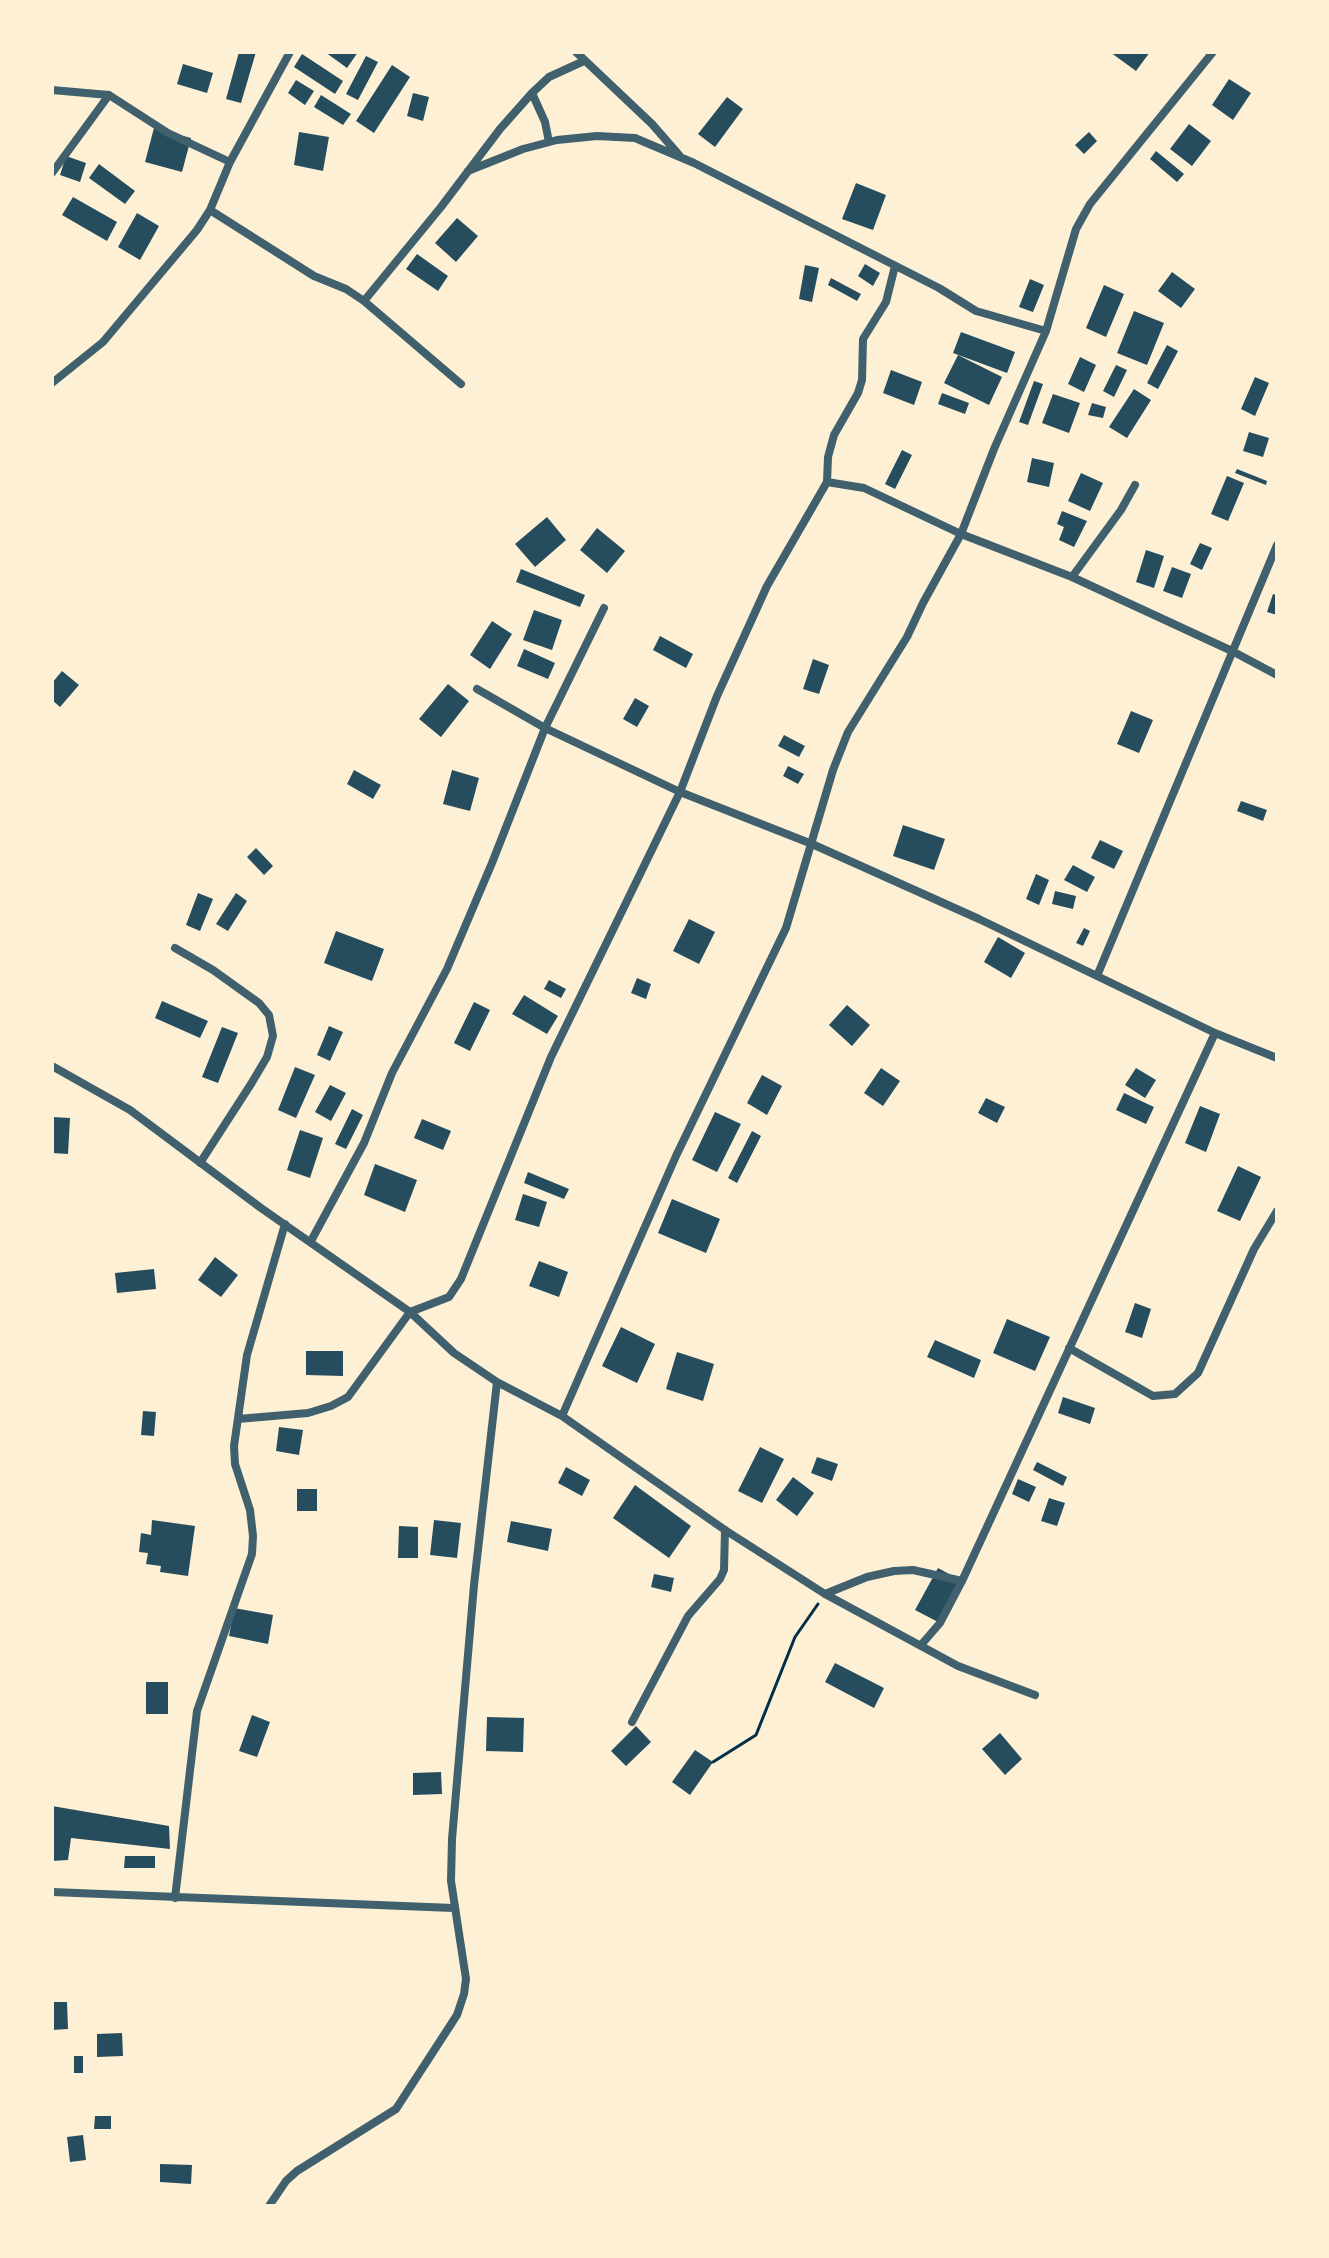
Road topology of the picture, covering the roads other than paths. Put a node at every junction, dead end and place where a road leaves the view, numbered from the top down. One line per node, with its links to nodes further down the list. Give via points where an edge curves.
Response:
1 (290, 52): 10 (street)
2 (576, 52): 4 (street)
3 (1213, 52): 16 (street, via 1090,204 1076,229)
4 (584, 61): 6 (street, via 549,77); 9 (street)
5 (52, 90): 7 (street)
6 (532, 93): 8 (street); 11 (street)
7 (109, 95): 10 (street, via 168,133); 12 (street)
8 (549, 142): 9 (street, via 635,138); 11 (street)
9 (682, 158): 14 (street)
10 (230, 162): 13 (street)
11 (468, 171): 15 (street)
12 (52, 173)
13 (210, 210): 15 (street); 17 (street, via 116,328)
14 (895, 266): 16 (street, via 976,311); 19 (street, via 886,302 863,339 862,380 834,435)
15 (364, 301): 18 (street)
16 (1046, 331): 21 (street)
17 (52, 383)
18 (461, 384)
19 (827, 482): 21 (street, via 864,488); 29 (street, via 767,586)
20 (1135, 485): 23 (street)
21 (961, 534): 23 (street); 30 (street, via 907,637 848,732)
22 (1277, 545): 25 (street)
23 (1072, 577): 25 (street)
24 (604, 608): 28 (street)
25 (1232, 651): 26 (street); 32 (street)
26 (1277, 675)
27 (477, 689): 28 (street)
28 (545, 728): 29 (street); 39 (street, via 442,979)
29 (680, 792): 30 (street); 40 (street, via 551,1057 461,1279 449,1297)
30 (812, 844): 32 (street); 43 (street, via 786,928 676,1156)
31 (175, 948): 36 (street, via 259,1003 269,1015 273,1036 267,1057)
32 (1097, 976): 33 (street)
33 (1215, 1033): 34 (street); 41 (street)
34 (1277, 1058)
35 (52, 1066): 36 (street, via 130,1110)
36 (200, 1163): 38 (street)
37 (1277, 1211): 41 (street, via 1254,1249 1198,1373 1175,1394 1153,1396)
38 (285, 1224): 39 (street); 44 (street, via 247,1355)
39 (311, 1241): 40 (street)
40 (410, 1312): 42 (street, via 454,1353); 44 (street, via 348,1397 308,1413)
41 (1069, 1348): 46 (street)
42 (497, 1382): 43 (street); 53 (street, via 454,1823)
43 (562, 1416): 45 (street)
44 (238, 1419): 52 (street, via 235,1464 250,1510 252,1554 197,1711)
45 (725, 1530): 47 (street); 50 (street, via 720,1579 688,1616)
46 (962, 1581): 47 (street, via 894,1571); 48 (street, via 940,1623)
47 (825, 1594): 48 (street)
48 (921, 1645): 49 (street, via 958,1666)
49 (1035, 1695)
50 (632, 1722)
51 (52, 1892): 52 (street)
52 (175, 1898): 53 (street)
53 (453, 1908): 54 (street, via 466,1979 457,2015 396,2109 297,2171)
54 (269, 2206)

